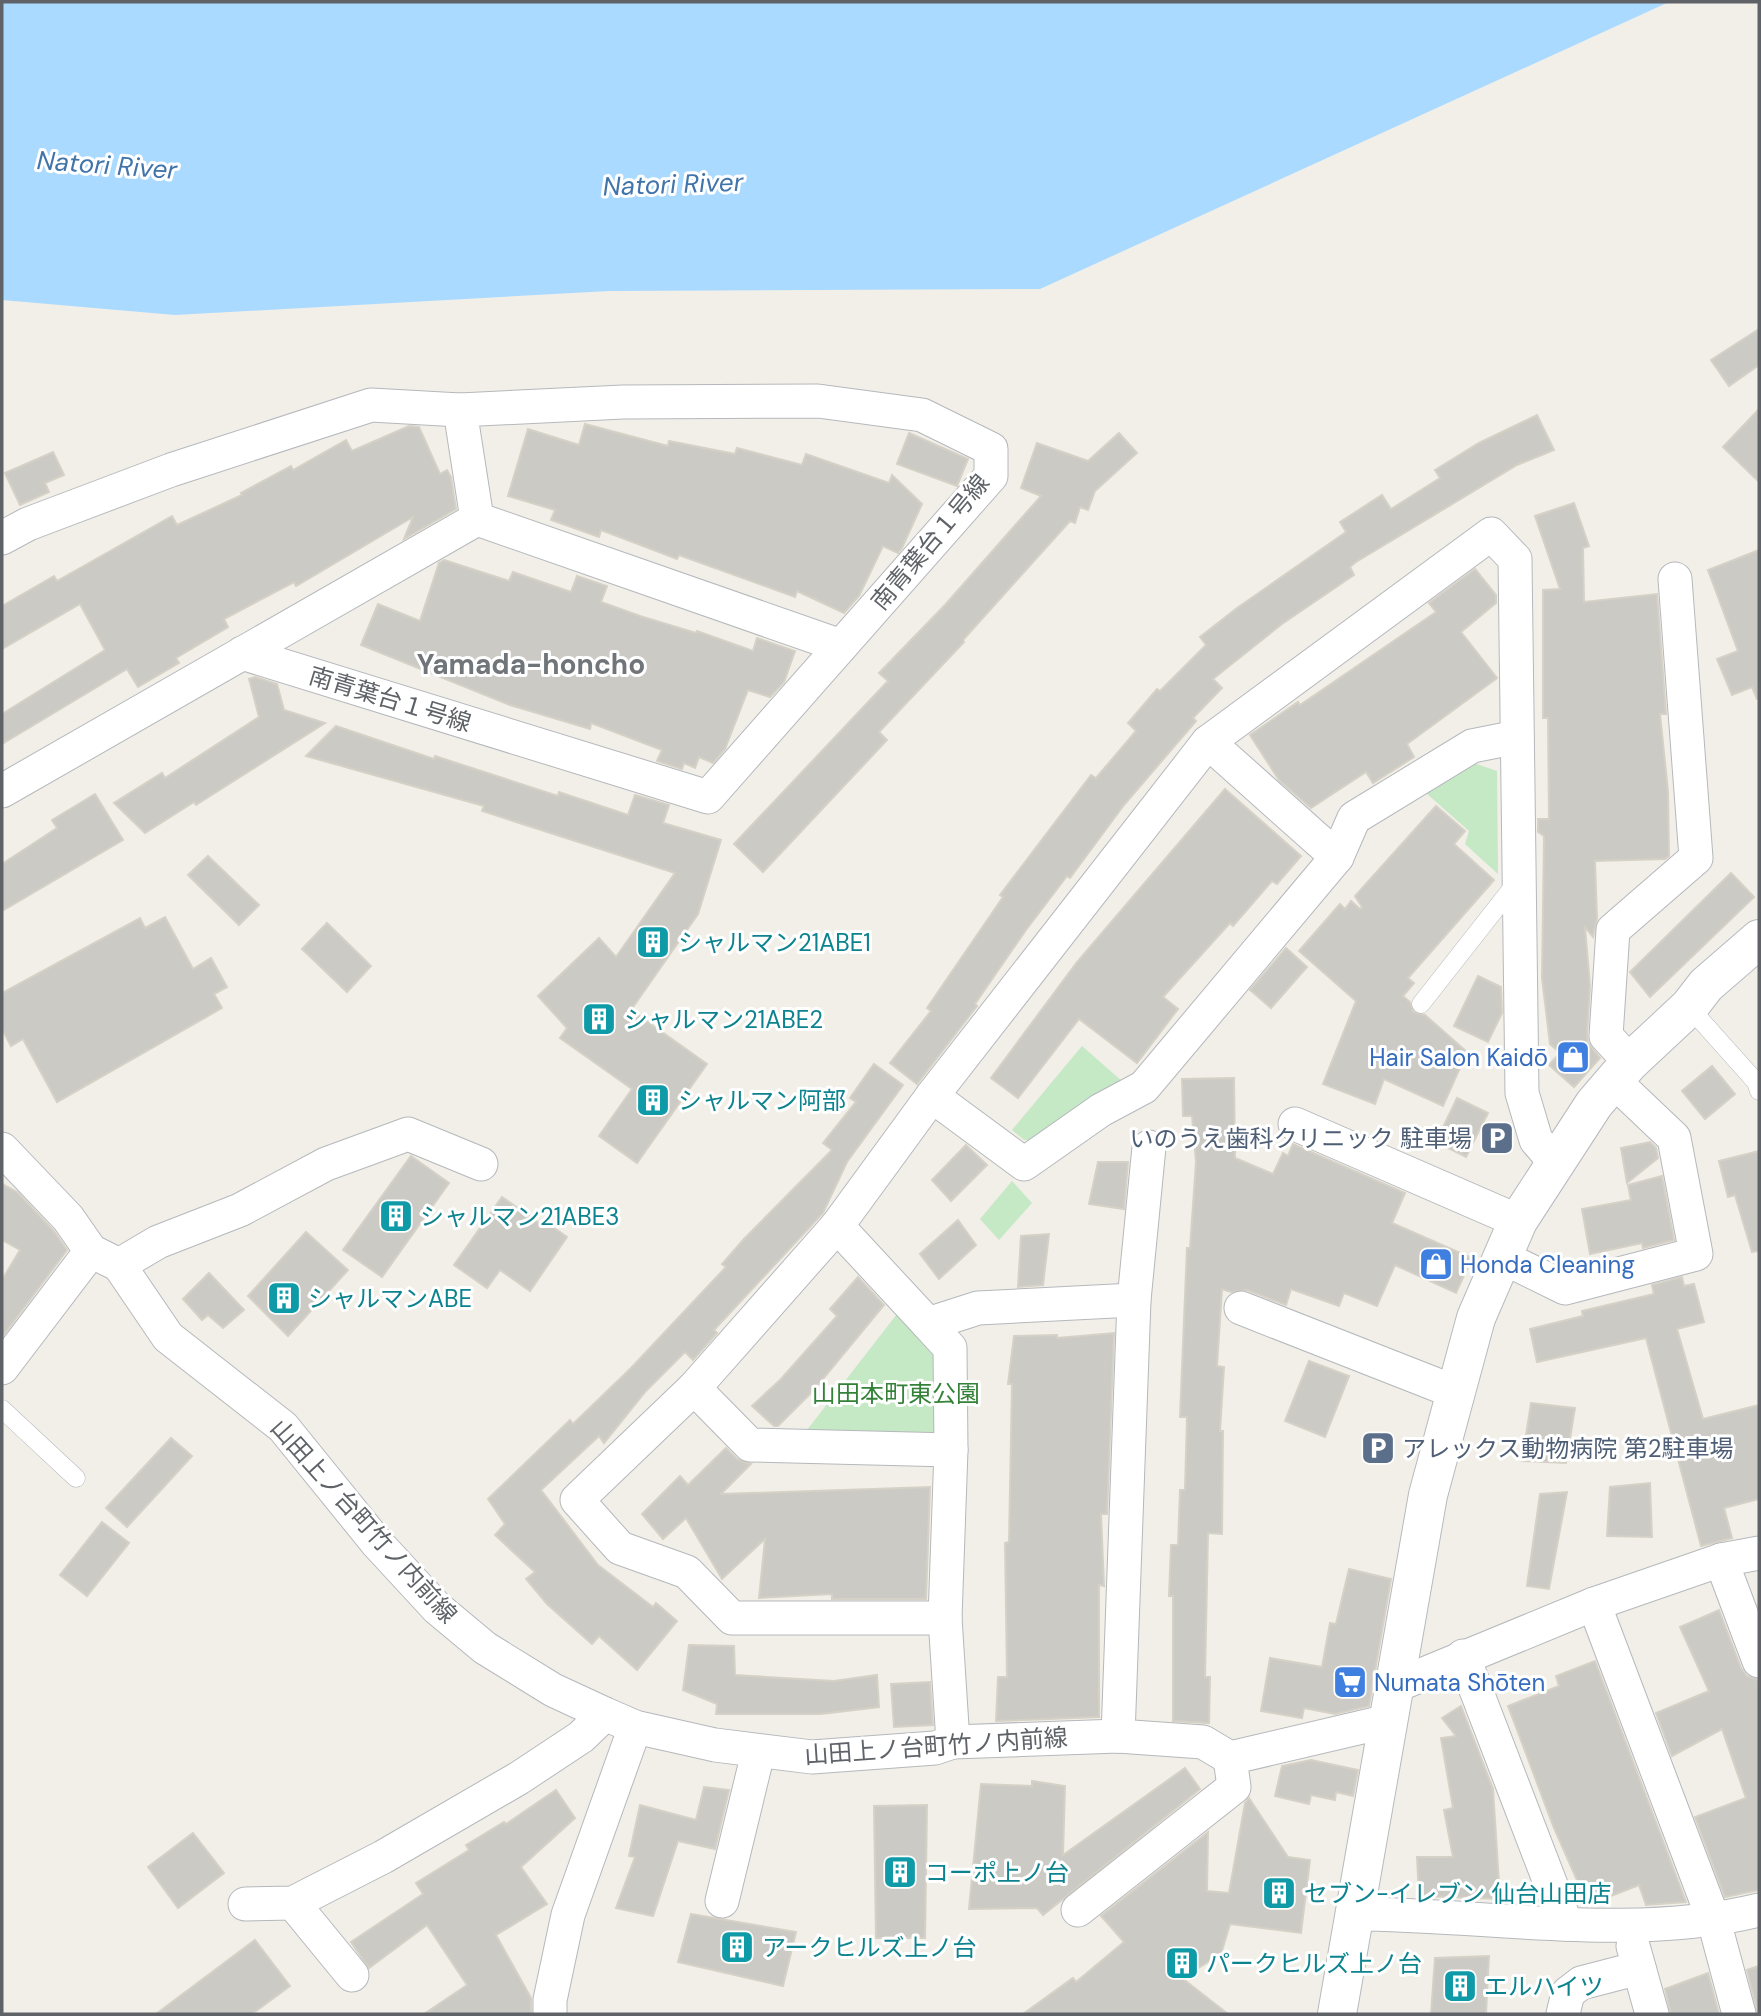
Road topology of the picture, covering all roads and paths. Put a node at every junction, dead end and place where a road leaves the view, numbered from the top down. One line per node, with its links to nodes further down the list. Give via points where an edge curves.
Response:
1 (460, 410): 2 (street); 3 (street, via 371,405 171,470); 5 (street, 南青葉台１号線, via 623,402 818,401 922,415 991,449 991,476)
2 (477, 519): 5 (street); 6 (street)
3 (2, 538)
4 (1675, 579): 15 (street, via 1696,858 1613,930 1606,1036)
5 (841, 646): 6 (street, 南青葉台１号線, via 708,797)
6 (242, 653): 9 (street)
7 (1517, 737): 8 (street, via 1515,559 1491,534); 10 (street, via 1472,746 1354,818); 11 (street)
8 (1208, 742): 10 (street); 17 (street)
9 (2, 791)
10 (1337, 857): 17 (street, via 1144,1087 1101,1110 1024,1164)
11 (1519, 880): 13 (lane); 21 (street, via 1522,1093 1536,1140)
12 (1759, 939): 14 (street, via 1706,985)
13 (1421, 1004)
14 (1689, 1007): 15 (street); 16 (lane)
15 (1622, 1072): 21 (street); 25 (street, via 1674,1138 1696,1254 1565,1288)
16 (1759, 1091)
17 (932, 1096): 24 (street)
18 (1295, 1124): 23 (street)
19 (1149, 1147): 27 (street)
20 (2, 1149): 26 (street, 山田上ノ台町竹ノ内前線)
21 (1554, 1161): 23 (street)
22 (481, 1164): 26 (street, via 408,1134 327,1164 279,1191 158,1242)
23 (1518, 1221): 25 (street)
24 (837, 1226): 29 (street); 31 (street)
25 (1502, 1257): 32 (street, via 1476,1318)
26 (105, 1258): 30 (street); 43 (street, 山田上ノ台町竹ノ内前線, via 168,1337 283,1427 436,1608 485,1648 553,1690)
27 (1134, 1300): 29 (street, via 978,1308); 45 (street)
28 (1241, 1308): 32 (street)
29 (928, 1324): 34 (street, via 950,1348)
30 (2, 1368)
31 (694, 1388): 34 (street, via 751,1445); 39 (street, via 577,1500 620,1548 687,1572 733,1618)
32 (1455, 1392): 42 (street, via 1427,1495)
33 (2, 1409): 35 (lane)
34 (951, 1450): 39 (street)
35 (76, 1478)
36 (1759, 1553): 37 (street)
37 (1721, 1560): 38 (street); 41 (street)
38 (1594, 1605): 40 (street); 55 (street)
39 (945, 1618): 46 (street)
40 (1463, 1656): 42 (street); 57 (street)
41 (1759, 1661)
42 (1392, 1703): 48 (street); 54 (street)
43 (605, 1714): 44 (street, 山田上ノ台町竹ノ内前線); 51 (street, via 581,1738 519,1778)
44 (635, 1727): 47 (street, 山田上ノ台町竹ノ内前線); 60 (street, via 568,1916)
45 (1118, 1736): 46 (street, 山田上ノ台町竹ノ内前線); 48 (street, 山田上ノ台町竹ノ内前線, via 1203,1742)
46 (953, 1742): 47 (street, 山田上ノ台町竹ノ内前線, via 935,1748 812,1757)
47 (758, 1753): 49 (street)
48 (1230, 1758): 52 (street, via 1234,1787)
49 (722, 1901)
50 (245, 1903): 51 (street)
51 (293, 1903): 59 (street)
52 (1078, 1910)
53 (1759, 1910): 55 (street)
54 (1354, 1914): 57 (street); 61 (street)
55 (1714, 1921): 56 (street); 64 (street)
56 (1627, 1923): 57 (street); 58 (street)
57 (1566, 1924)
58 (1639, 1968): 62 (street, via 1581,1983 1568,1993); 63 (street)
59 (352, 1975)
60 (558, 2010)
61 (1337, 2014)
62 (1563, 2014)
63 (1652, 2014)
64 (1739, 2014)

